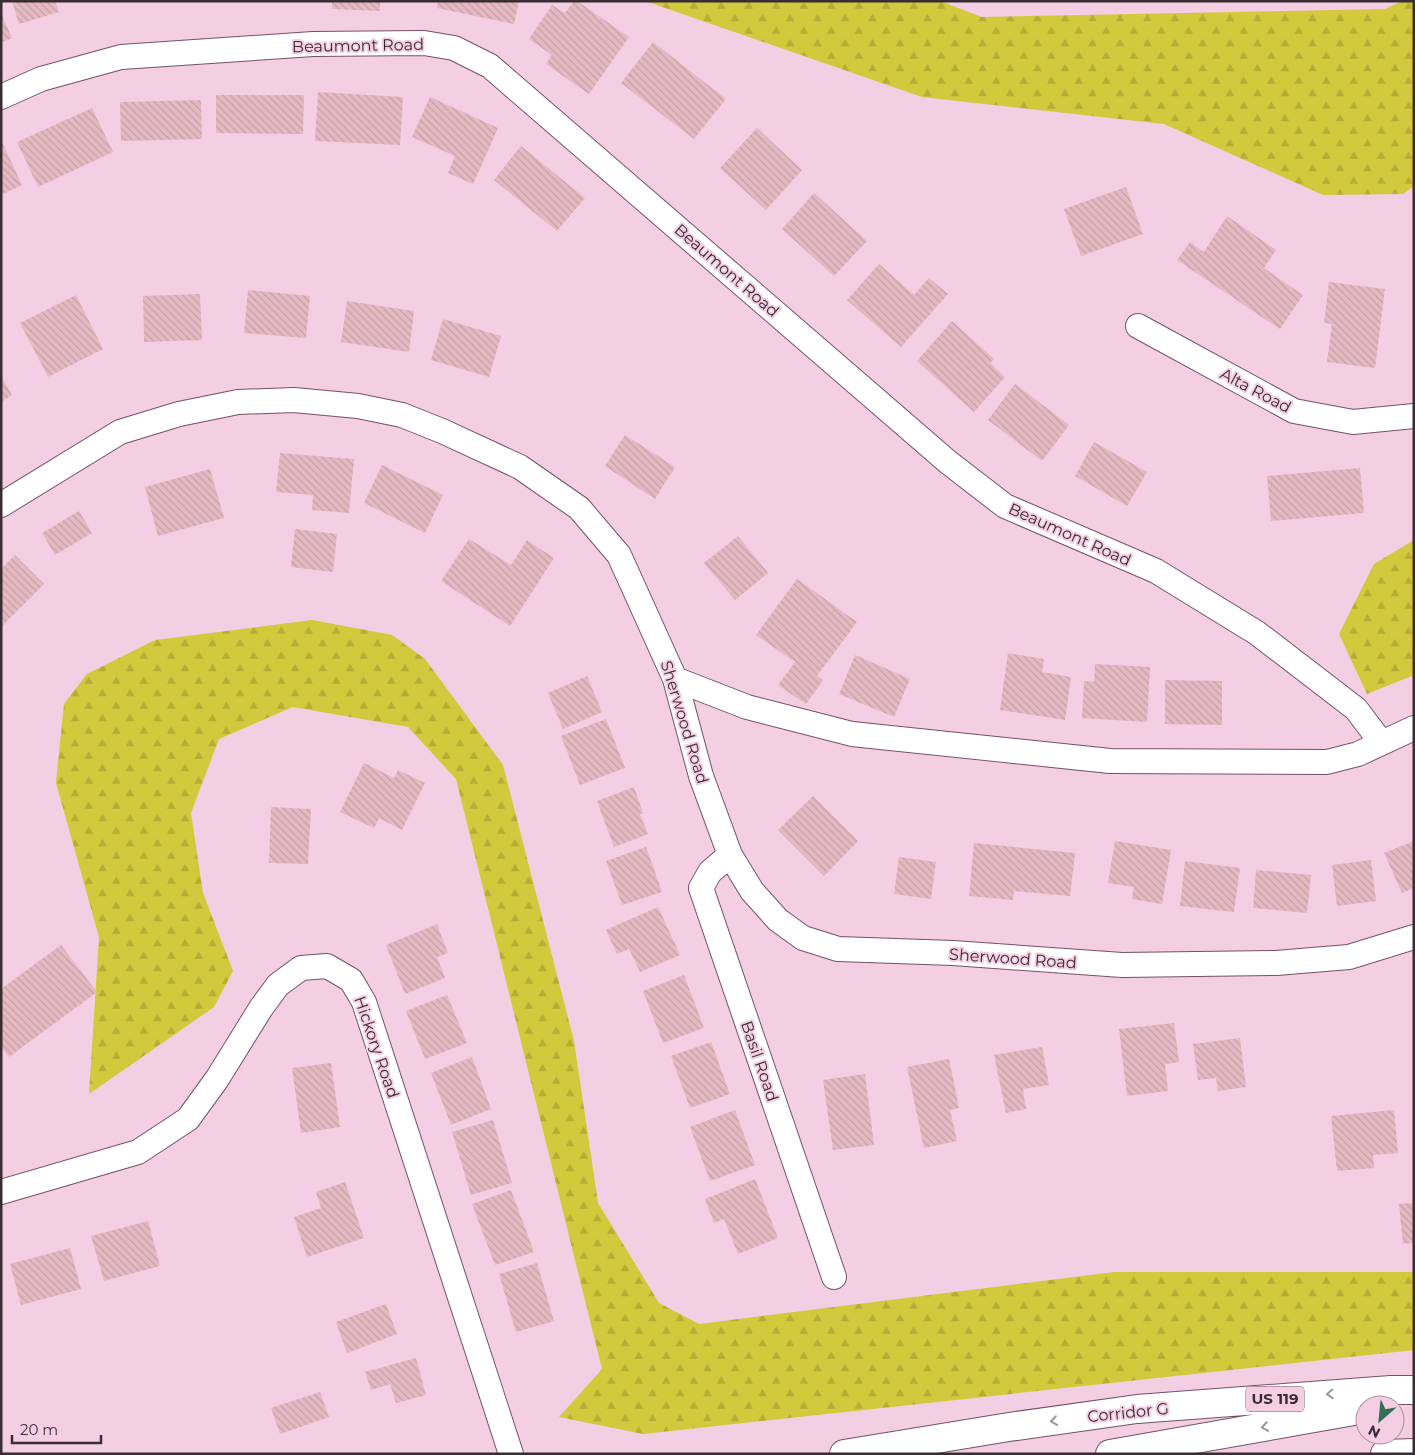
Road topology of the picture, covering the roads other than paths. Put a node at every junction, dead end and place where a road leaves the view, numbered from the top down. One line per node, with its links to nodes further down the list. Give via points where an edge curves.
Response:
1 (1, 97): 7 (street, Beaumont Road, via 41,79 121,57 313,44 424,42 454,48 490,66 948,462 1005,506 1156,571 1257,633 1356,709)
2 (1138, 326): 3 (street, Alta Road, via 1294,411 1353,422)
3 (1414, 416)
4 (1, 505): 5 (street, Sherwood Road, via 120,432 179,414 238,402 294,400 358,406 402,415 520,467 579,508 619,555)
5 (675, 679): 7 (street, via 747,707 852,734 1110,761 1327,762 1358,754); 8 (street, Sherwood Road, via 701,776)
6 (1414, 728): 7 (street)
7 (1381, 742)
8 (730, 855): 9 (street, Sherwood Road, via 752,891 778,920 803,938 838,949 954,953 1122,965 1276,963 1349,957); 11 (street, Basil Road, via 710,872 701,888)
9 (1414, 937)
10 (1, 1192): 15 (street, Hickory Road, via 138,1152 188,1119 278,985 301,968 327,966 351,980 364,1002)
11 (834, 1276)
12 (1414, 1390): 16 (highway, Corridor G / US 119, one-way to 16, via 1137,1409)
13 (1355, 1412): 17 (highway, one-way to 17)
14 (1414, 1453): 18 (highway)
15 (511, 1454)
16 (844, 1454)
17 (1110, 1454)
18 (1385, 1454)

